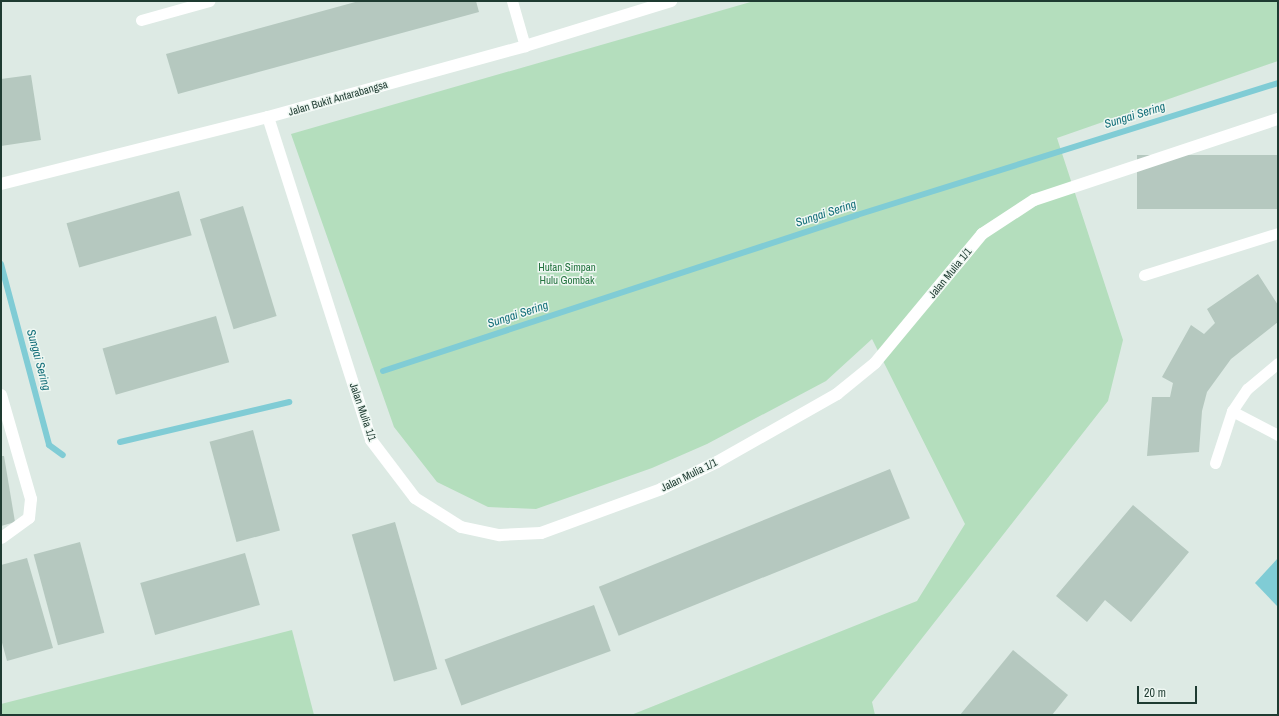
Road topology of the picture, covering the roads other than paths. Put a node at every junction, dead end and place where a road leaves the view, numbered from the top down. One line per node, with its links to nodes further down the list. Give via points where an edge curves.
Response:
1 (209, 1): 4 (lane)
2 (512, 1): 5 (lane)
3 (671, 1): 5 (street, Jalan Bukit Antarabangsa)
4 (141, 20)
5 (525, 46): 6 (street, Jalan Bukit Antarabangsa)
6 (268, 118): 7 (street, Jalan Mulia 1/1, via 371,440 415,498 461,527 500,535 541,533 661,489 718,462 837,394 875,364 982,234 1034,200); 8 (street, Jalan Bukit Antarabangsa)
7 (1278, 119)
8 (1, 184)
9 (1278, 233): 10 (lane)
10 (1144, 275)
11 (1278, 363): 13 (lane, via 1247,390)
12 (1, 395): 16 (street, via 31,499 29,518)
13 (1232, 411): 14 (lane); 15 (lane)
14 (1278, 435)
15 (1215, 463)
16 (1, 538)

